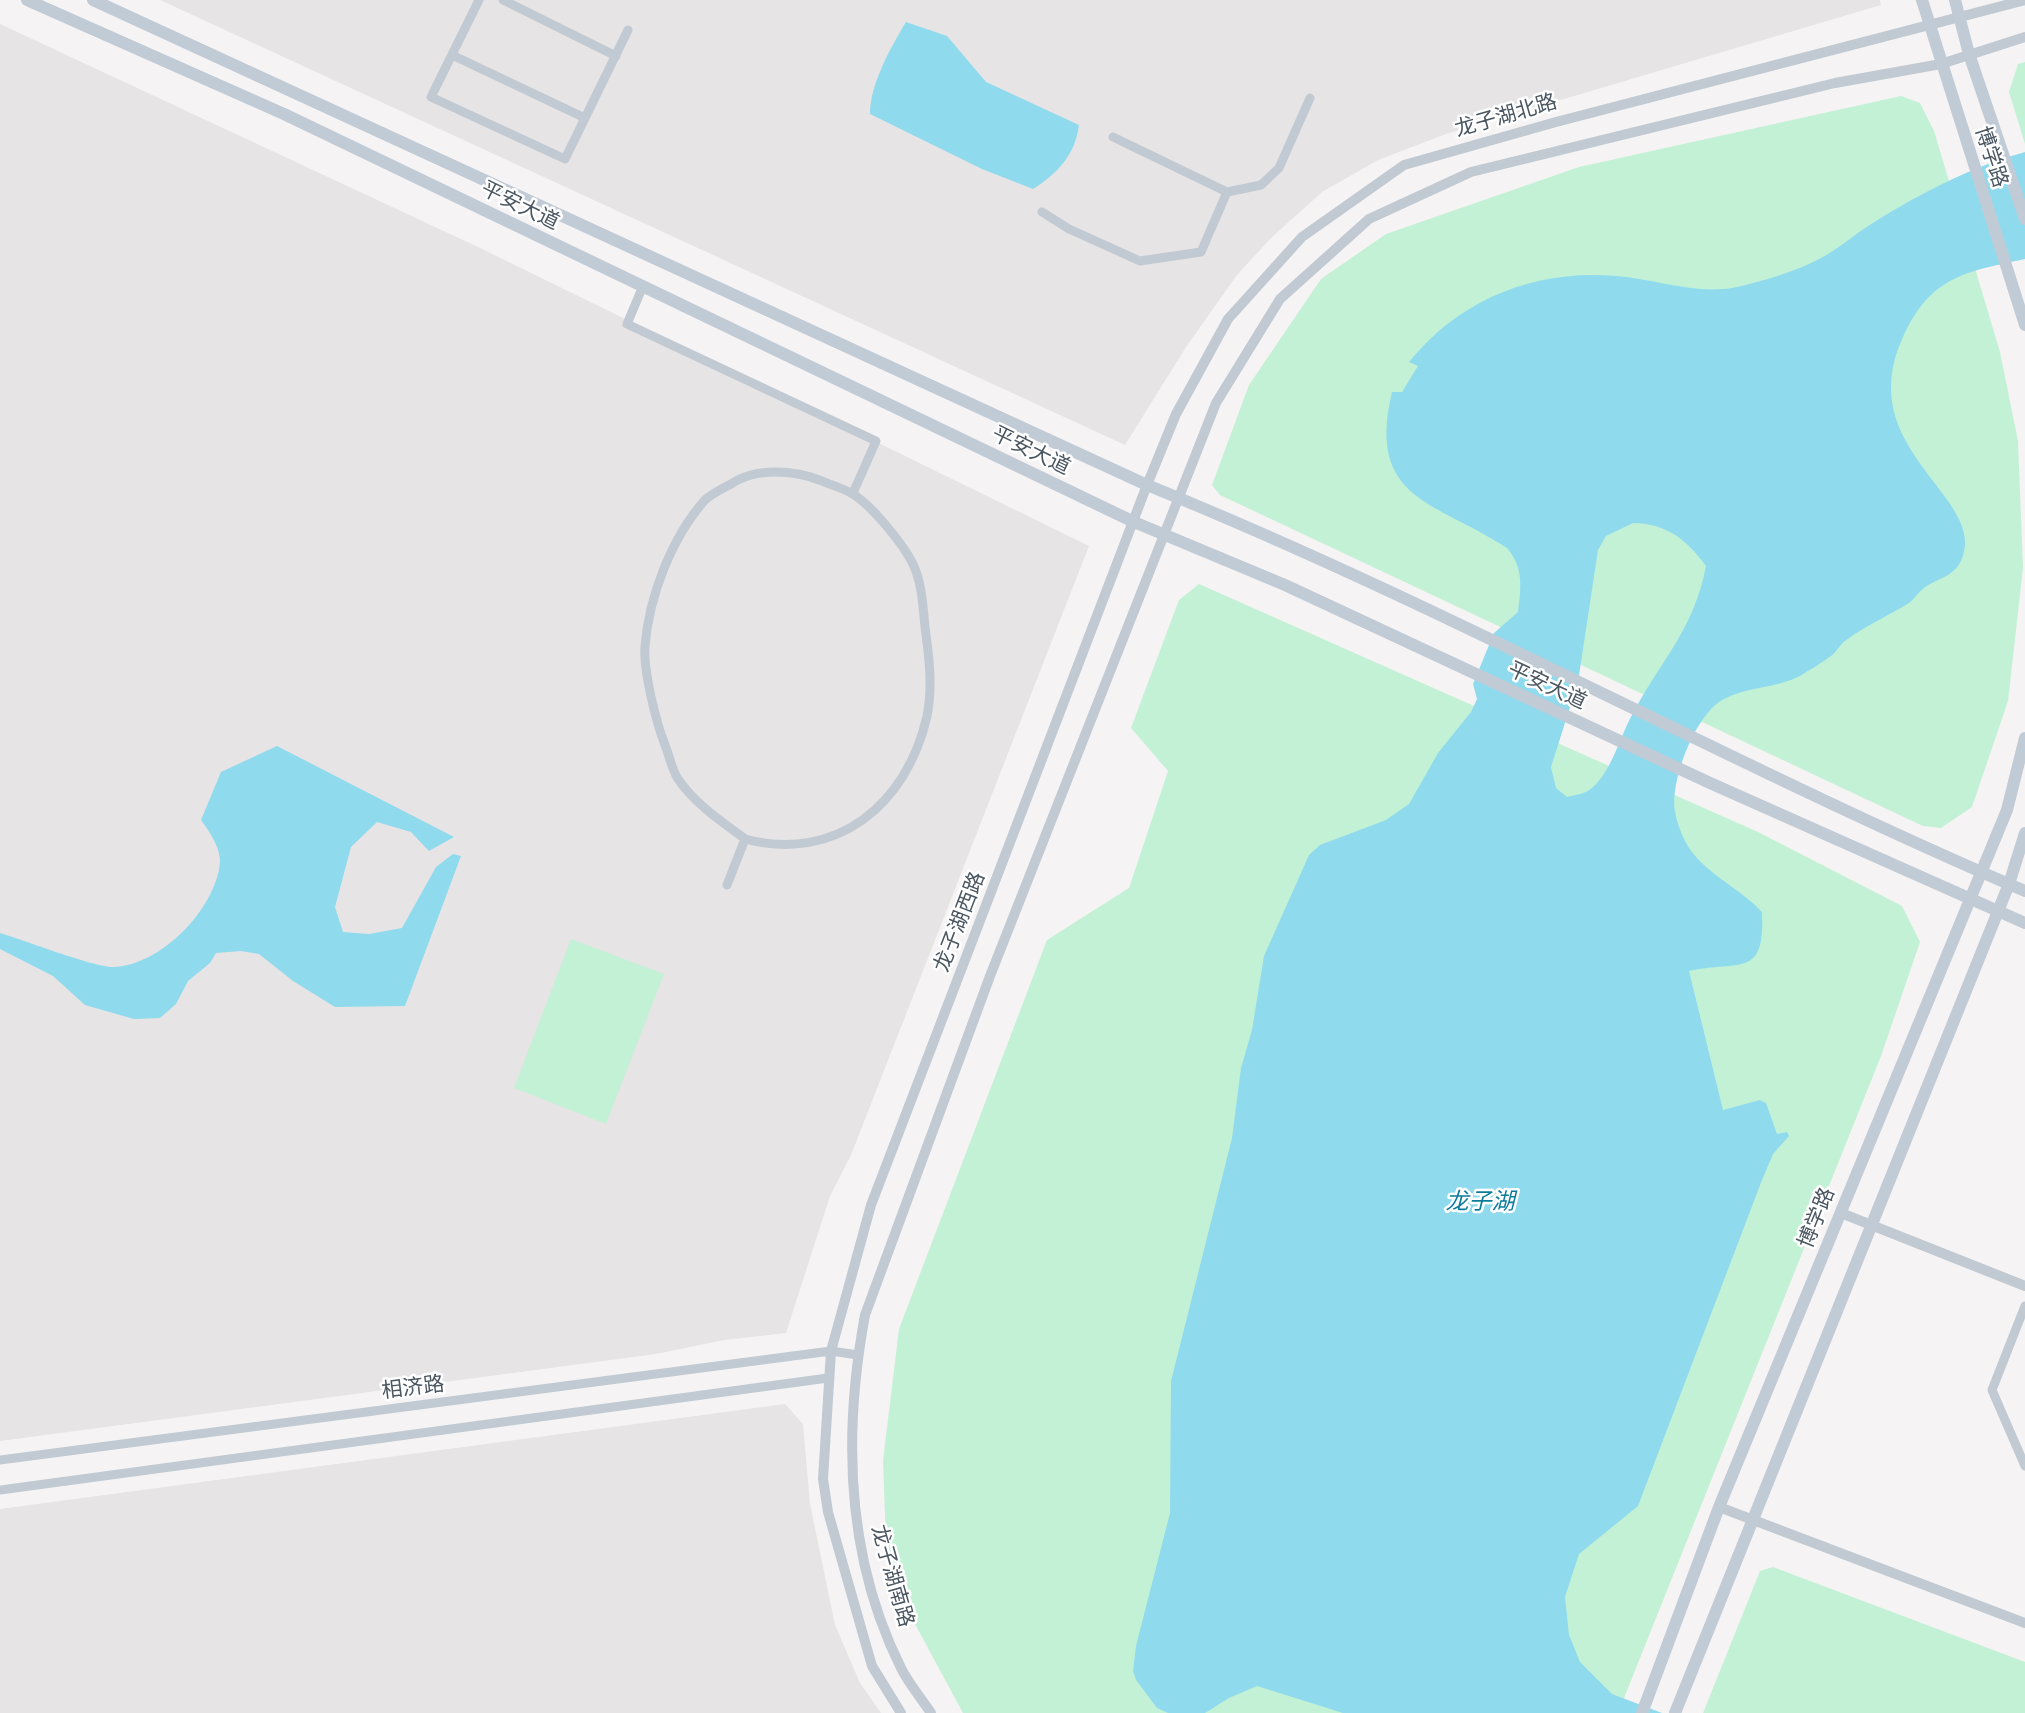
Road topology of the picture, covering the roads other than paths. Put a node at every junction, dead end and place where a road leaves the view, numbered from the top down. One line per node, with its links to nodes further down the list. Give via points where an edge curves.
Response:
1 (27, 0): 22 (main road, 平安大道, via 284,114)
2 (93, 0): 24 (main road, 平安大道)
3 (479, 0): 13 (street)
4 (503, 0): 14 (street)
5 (1922, 0): 9 (main road, 博学路)
6 (1955, 0): 8 (main road, 博学路)
7 (2025, 1): 8 (street, 龙子湖北路)
8 (1960, 16): 9 (street, 龙子湖北路); 12 (main road, 博学路)
9 (1930, 24): 15 (main road, 博学路); 24 (street, 龙子湖北路, via 1404,165 1302,237 1228,319 1176,414)
10 (628, 30): 14 (street)
11 (2025, 37): 12 (street)
12 (1969, 54): 15 (street); 21 (main road, 博学路)
13 (452, 55): 17 (street); 17 (street, via 431,97 565,159)
14 (616, 56): 17 (street)
15 (1941, 64): 23 (main road, 博学路); 26 (street, via 1835,83 1471,172 1369,219 1280,299 1216,403)
16 (1310, 98): 19 (street, via 1279,168 1261,185)
17 (585, 118)
18 (1113, 137): 19 (street)
19 (1227, 192): 20 (street, via 1201,252 1140,261)
20 (1042, 212)
21 (2025, 219)
22 (643, 286): 25 (street, via 627,324 876,441); 27 (main road, 平安大道)
23 (2025, 325)
24 (1147, 485): 26 (main road, 平安大道); 27 (street, 龙子湖西路)
25 (853, 493): 31 (street, via 888,528 913,565 931,674 927,717 895,788 875,812 851,830 805,844); 31 (street, via 802,473 744,475 706,500 675,543 655,598 645,648 657,725 677,778 711,814)
26 (1178, 498): 28 (street); 32 (main road, 平安大道, via 1322,561 1721,753)
27 (1133, 522): 28 (main road, 平安大道); 43 (street, 龙子湖西路, via 871,1205)
28 (1163, 534): 36 (main road, 平安大道, via 1285,585); 44 (street, via 990,976 865,1315)
29 (2025, 738): 32 (main road, 博学路, via 2007,810)
30 (2025, 833): 33 (main road)
31 (745, 839): 34 (street)
32 (1982, 872): 33 (main road, 平安大道); 36 (main road, 博学路)
33 (2009, 884): 35 (main road, 平安大道); 37 (main road)
34 (727, 885)
35 (2025, 891)
36 (1970, 899): 37 (main road, 平安大道); 39 (main road, 博学路)
37 (1997, 912): 38 (main road, 平安大道); 40 (main road)
38 (2025, 923)
39 (1841, 1213): 40 (street); 49 (main road, 博学路)
40 (1871, 1227): 41 (street); 50 (main road)
41 (2025, 1286)
42 (2025, 1306): 47 (street, via 1992,1390)
43 (831, 1351): 44 (street, 相济路); 45 (street, 龙子湖西路); 46 (street, 相济路)
44 (858, 1355): 53 (street, 龙子湖南路, via 851,1480 858,1538 901,1668)
45 (828, 1377): 48 (street); 52 (street, 龙子湖南路, via 823,1479 828,1512 872,1666)
46 (0, 1460)
47 (2025, 1466)
48 (0, 1490)
49 (1719, 1507): 50 (street); 54 (main road, 博学路)
50 (1752, 1519): 51 (street); 55 (main road)
51 (2025, 1623)
52 (901, 1713)
53 (930, 1713)
54 (1642, 1713)
55 (1675, 1713)

